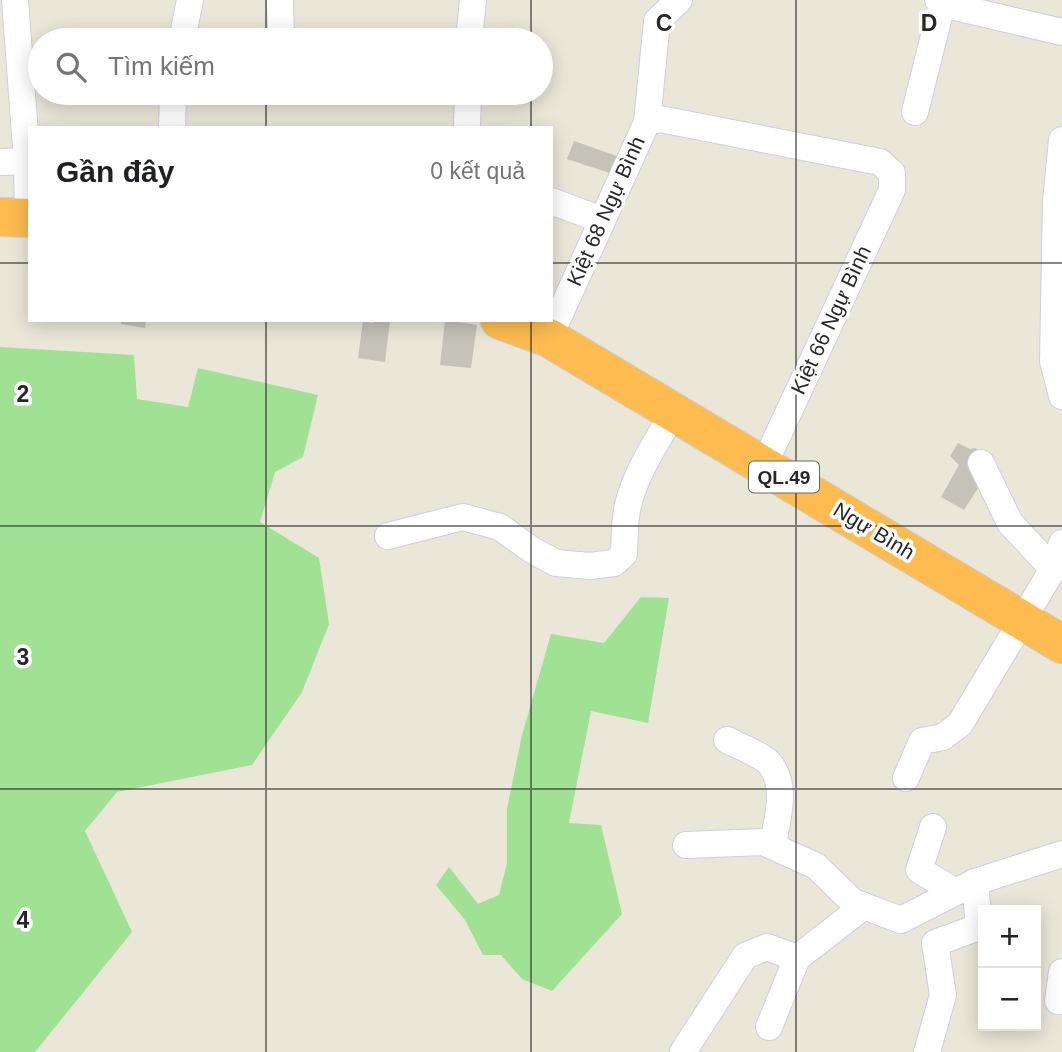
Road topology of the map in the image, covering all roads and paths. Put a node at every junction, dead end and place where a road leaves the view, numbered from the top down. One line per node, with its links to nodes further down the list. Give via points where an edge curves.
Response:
1 (15, 0): 11 (street)
2 (190, 0): 7 (street)
3 (281, 0): 8 (street)
4 (473, 0): 9 (street)
5 (678, 0): 15 (street, Kiệt 68 Ngự Bình, via 657,21)
6 (940, 2): 10 (street); 14 (street)
7 (184, 28)
8 (281, 28)
9 (470, 28)
10 (1062, 32)
11 (21, 61): 19 (street)
12 (173, 105): 16 (street)
13 (468, 105): 17 (street)
14 (915, 112)
15 (646, 122): 25 (street, Kiệt 68 Ngự Bình); 32 (street, Kiệt 66 Ngự Bình, via 660,120 880,162 892,173 892,190)
16 (172, 126)
17 (467, 126)
18 (1062, 140): 26 (street, via 1056,201)
19 (28, 148)
20 (28, 161): 21 (street)
21 (0, 162)
22 (28, 167): 24 (street)
23 (553, 202): 25 (street)
24 (19, 218)
25 (602, 220): 28 (street, Kiệt 68 Ngự Bình)
26 (1058, 308): 29 (street, via 1053,361)
27 (505, 322): 28 (highway, Ngự Bình / QL.49)
28 (549, 338): 30 (highway, Ngự Bình / QL.49)
29 (1062, 396)
30 (674, 412): 32 (highway, Ngự Bình / QL.49); 33 (street, via 634,489 624,554 614,563 556,563 500,527 463,517)
31 (981, 463): 35 (street, via 1010,523)
32 (764, 465): 36 (highway, Ngự Bình / QL.49)
33 (388, 536)
34 (1062, 544): 35 (street)
35 (1053, 569): 36 (street)
36 (1023, 621): 37 (highway, Ngự Bình / QL.49); 39 (street, via 960,724 943,737 922,741)
37 (1062, 644)
38 (727, 740): 41 (street, via 769,762 779,782)
39 (906, 779)
40 (933, 827): 44 (street, via 919,870)
41 (773, 844): 42 (street); 45 (street, via 816,866 853,902)
42 (686, 845)
43 (1062, 853): 44 (street)
44 (965, 887): 45 (street, via 901,920); 51 (street, via 979,927 935,943 943,995)
45 (864, 906): 46 (street)
46 (797, 958): 49 (street); 50 (street, via 766,947 745,956)
47 (1062, 972): 48 (street)
48 (1058, 1001)
49 (769, 1027)
50 (683, 1052)
51 (927, 1052)

